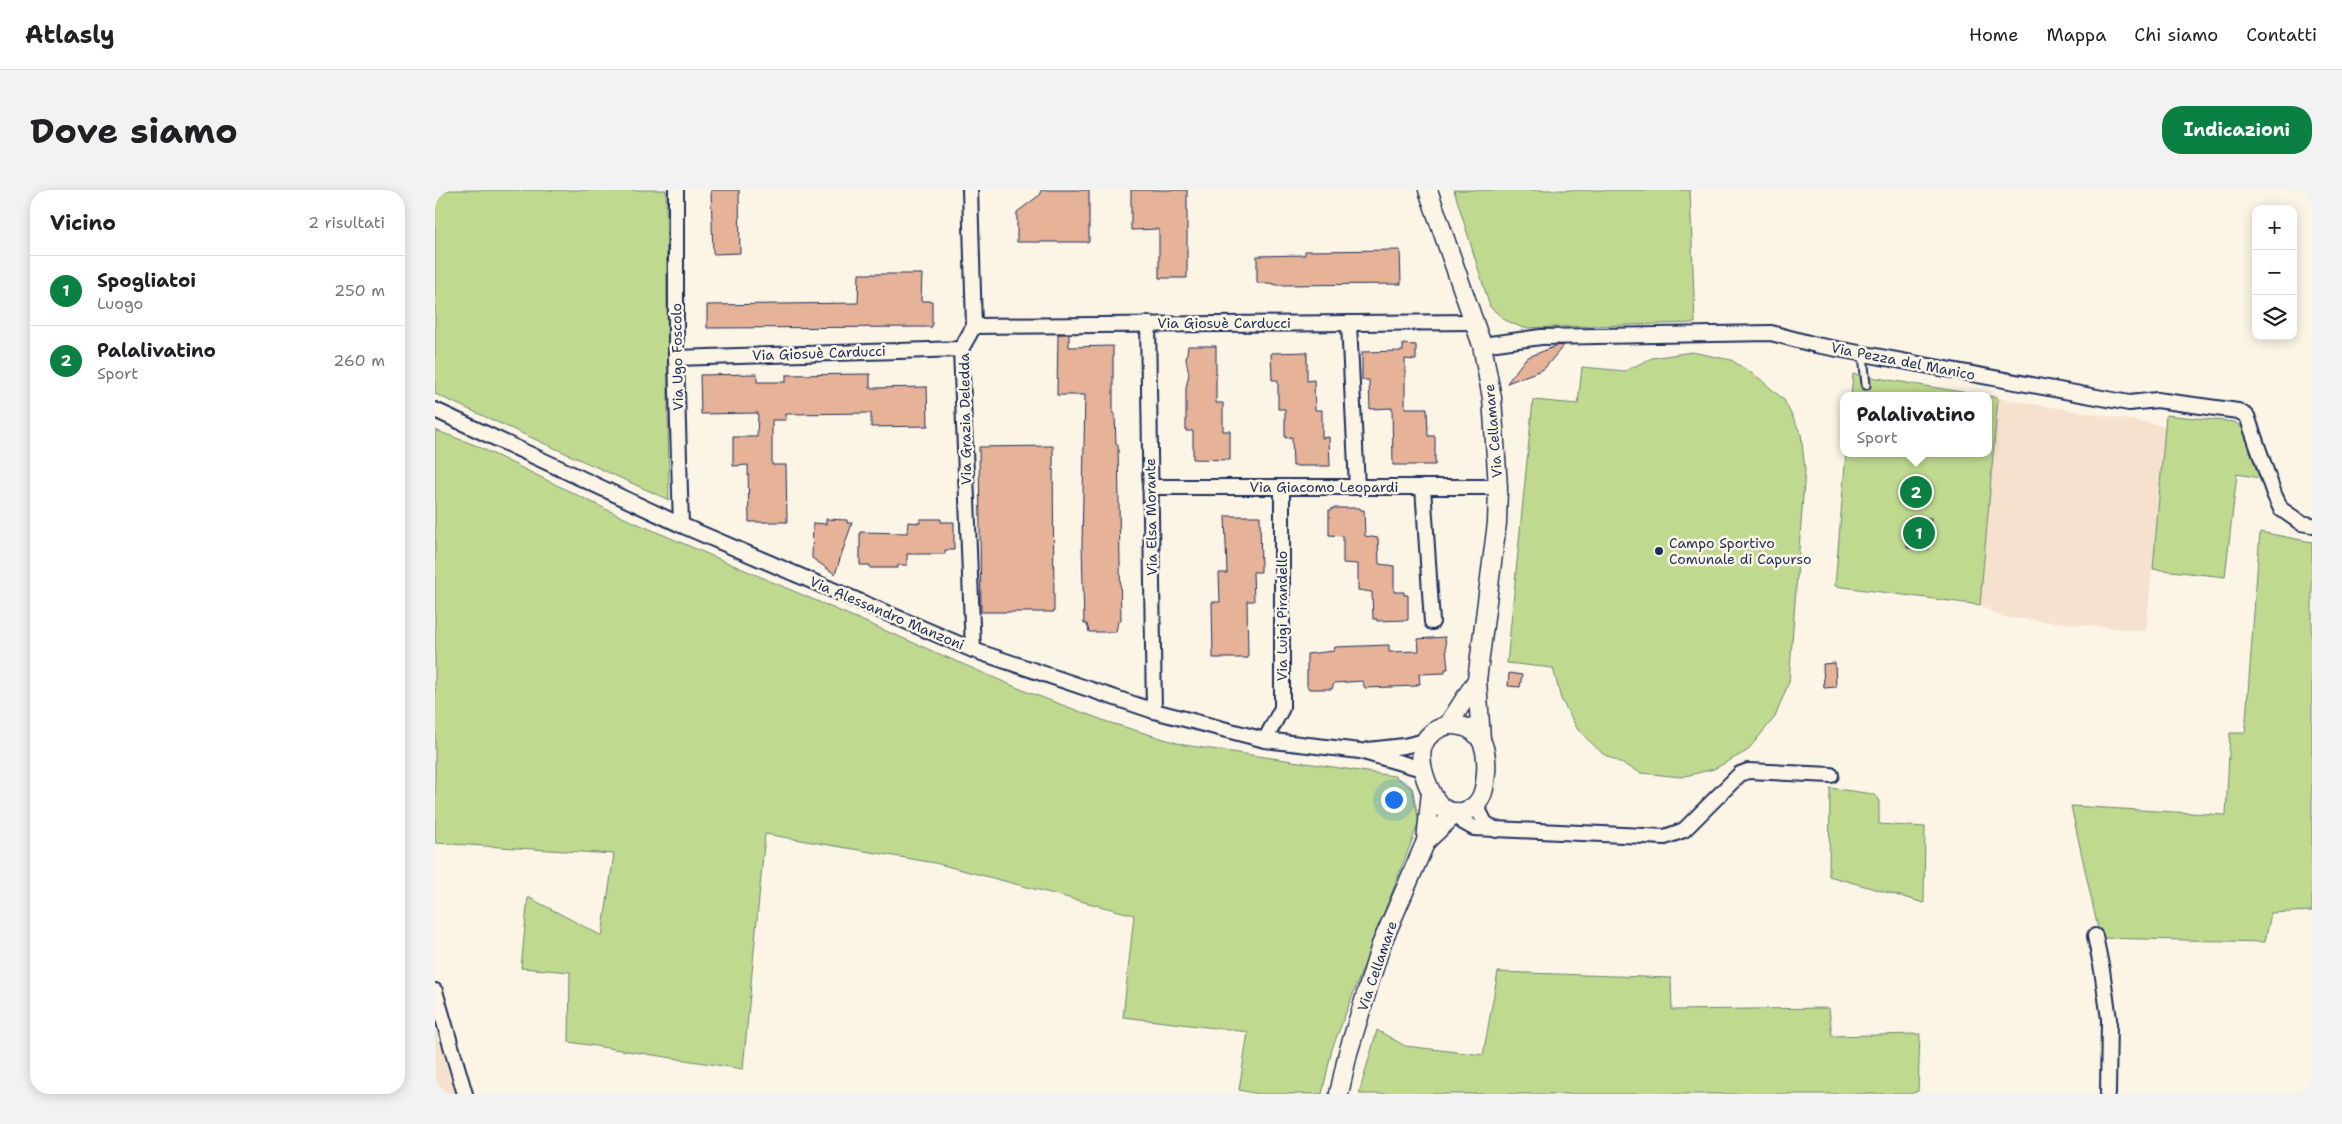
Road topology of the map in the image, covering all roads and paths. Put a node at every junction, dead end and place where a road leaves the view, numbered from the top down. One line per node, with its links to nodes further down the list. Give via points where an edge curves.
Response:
1 (676, 190): 11 (street, Via Ugo Foscolo)
2 (970, 190): 7 (street)
3 (1429, 190): 4 (street, Via Cellamare)
4 (1475, 322): 6 (street, Via Giosuè Carducci); 8 (street, Via Cellamare)
5 (1148, 323): 6 (street, Via Giosuè Carducci); 7 (street, Via Giosuè Carducci); 14 (street, Via Elsa Morante)
6 (1349, 323): 16 (street)
7 (974, 326): 9 (street, Via Grazia Deledda)
8 (1483, 345): 10 (street, Via Pezza del Manico, via 1541,337 1771,333); 18 (street, Via Cellamare, via 1492,398)
9 (961, 349): 11 (street, Via Giosuè Carducci); 22 (street, Via Grazia Deledda)
10 (1863, 354): 12 (lane); 20 (street, Via Pezza del Manico, via 2129,403 2157,400 2238,411 2247,416 2281,509)
11 (676, 358): 19 (street, Via Ugo Foscolo)
12 (1866, 385)
13 (435, 410): 19 (street, Via Alessandro Manzoni)
14 (1151, 487): 15 (street, Via Giacomo Leopardi); 24 (street, Via Elsa Morante)
15 (1282, 487): 16 (street, Via Giacomo Leopardi); 27 (street, Via Luigi Pirandello, via 1282,708)
16 (1357, 487): 17 (street, Via Giacomo Leopardi)
17 (1423, 487): 18 (street, Via Giacomo Leopardi); 21 (street)
18 (1498, 487): 23 (street, Via Cellamare, via 1495,541)
19 (681, 525): 22 (street, Via Alessandro Manzoni)
20 (2312, 525)
21 (1432, 622)
22 (973, 650): 24 (street, Via Alessandro Manzoni)
23 (1477, 680): 25 (street, Via Cellamare); 26 (street, Via Cellamare)
24 (1154, 712): 27 (street, Via Alessandro Manzoni)
25 (1448, 725): 26 (street, via 1467,728); 28 (street, Via Cellamare)
26 (1481, 739): 33 (street, Via Cellamare, via 1487,757 1485,784)
27 (1265, 740): 29 (street, Via Alessandro Manzoni)
28 (1425, 741): 29 (street, Via Alessandro Manzoni); 30 (street, Via Cellamare, via 1420,759)
29 (1360, 750): 30 (street, Via Alessandro Manzoni)
30 (1422, 769): 32 (street, Via Cellamare)
31 (1831, 776): 35 (street, via 1748,771 1740,774 1684,830 1665,837)
32 (1431, 792): 34 (street, Via Cellamare, via 1439,806); 36 (street, Via Cellamare)
33 (1476, 805): 34 (street, Via Cellamare); 35 (street, via 1485,823)
34 (1457, 812): 35 (street, via 1463,822 1474,828); 36 (street, Via Cellamare)
35 (1496, 830)
36 (1427, 841): 40 (street, Via Cellamare, via 1381,945)
37 (2095, 936): 41 (street, via 2109,1019)
38 (435, 991): 39 (street)
39 (465, 1094)
40 (1339, 1094)
41 (2108, 1094)

